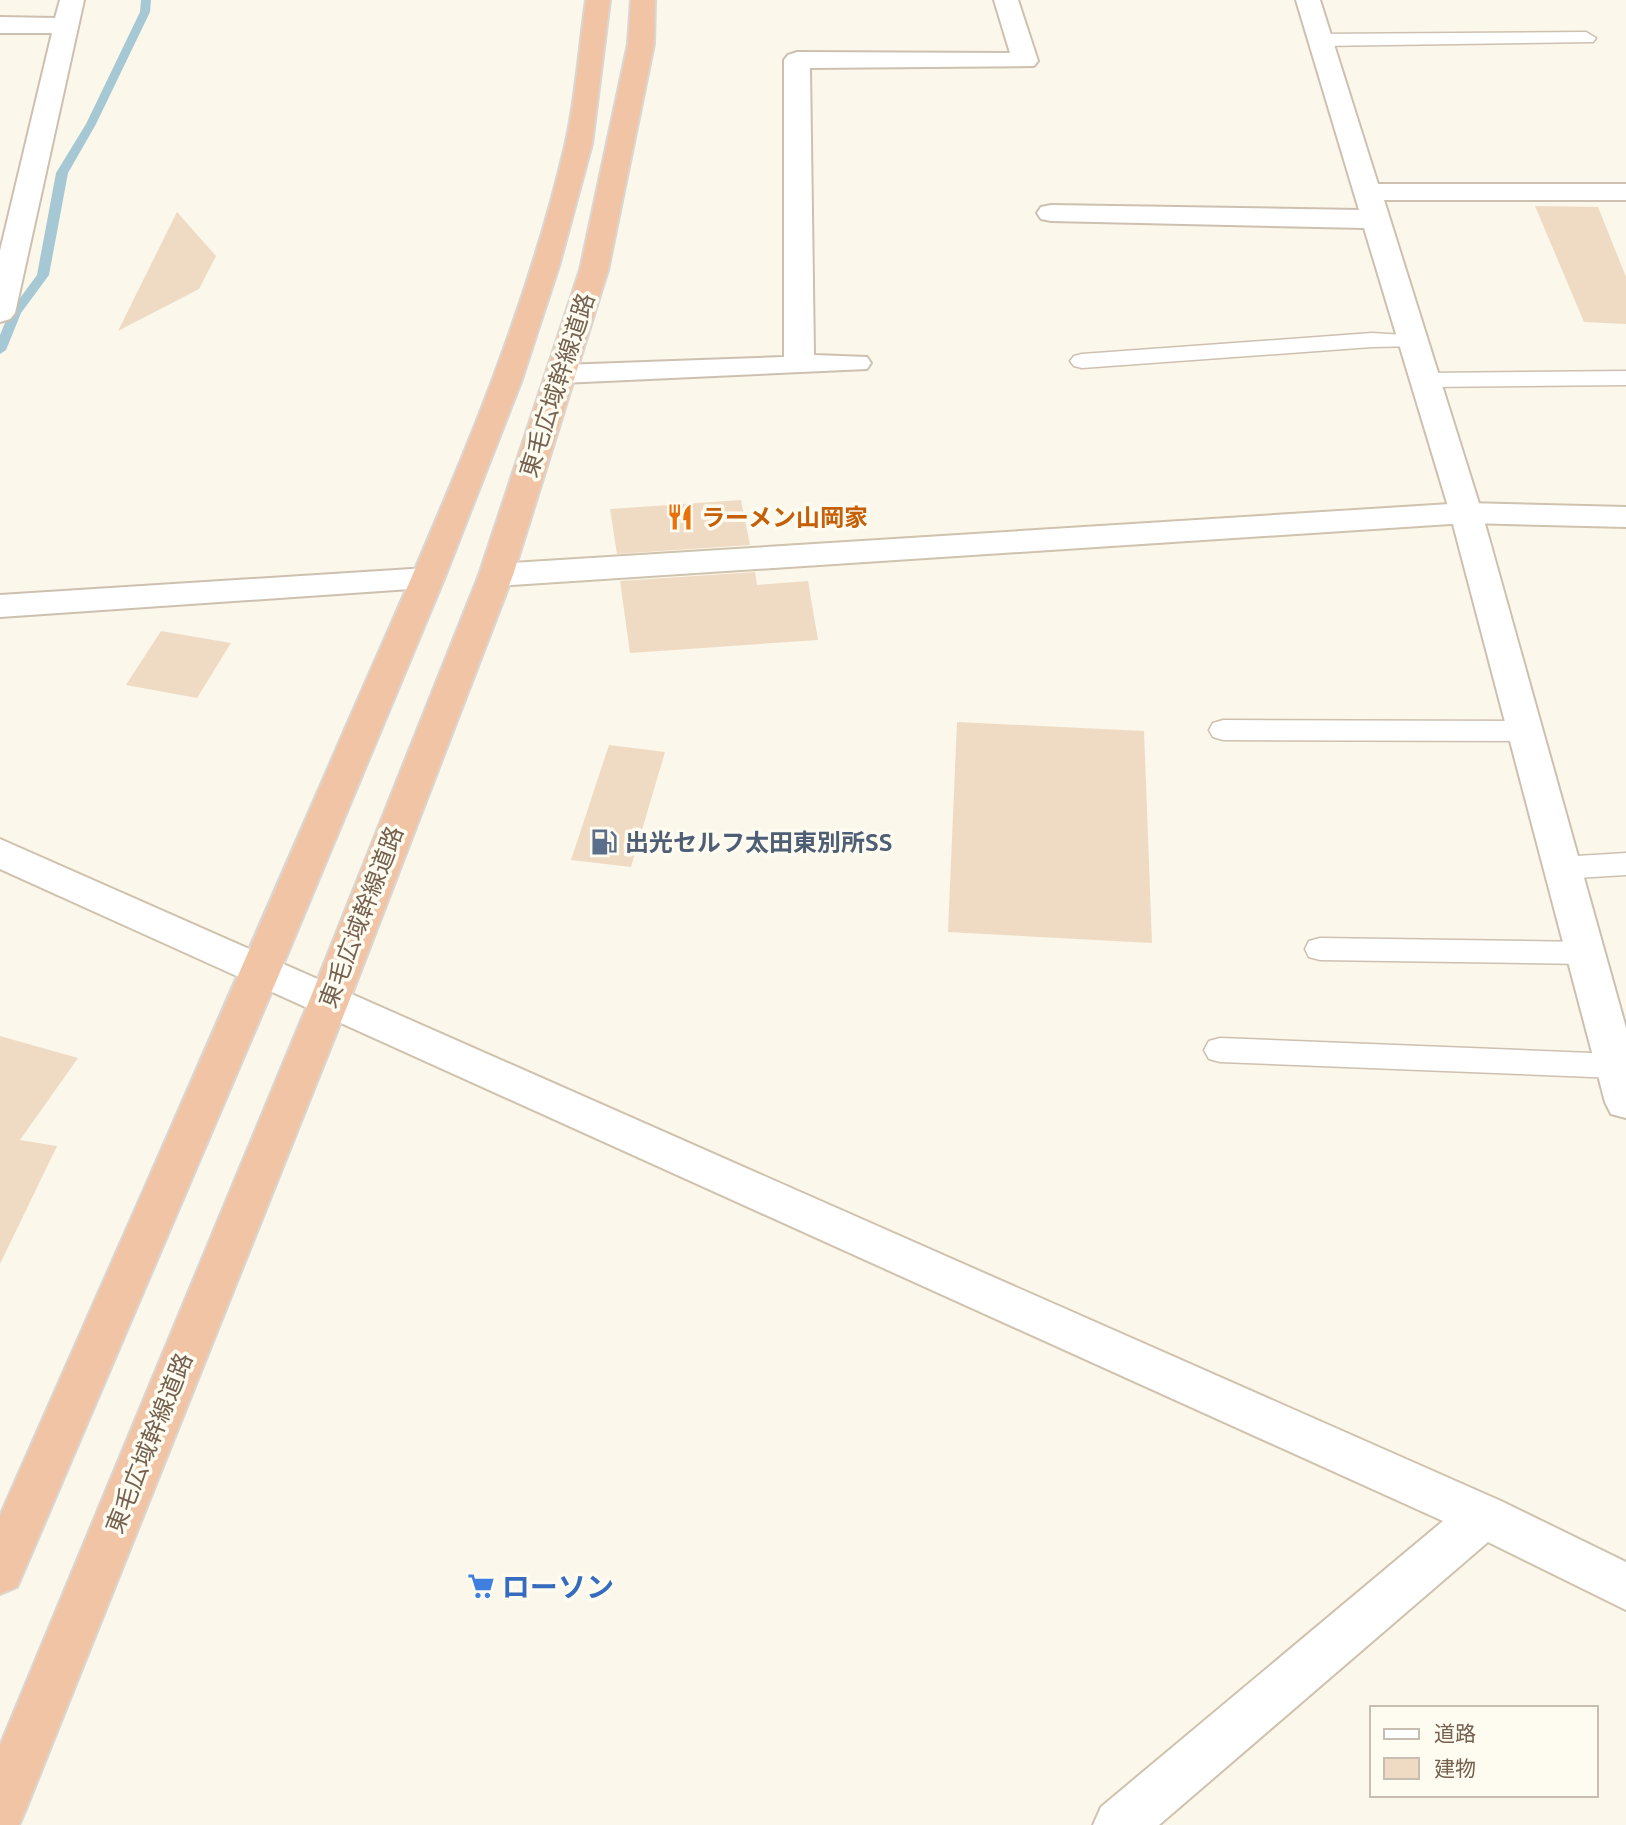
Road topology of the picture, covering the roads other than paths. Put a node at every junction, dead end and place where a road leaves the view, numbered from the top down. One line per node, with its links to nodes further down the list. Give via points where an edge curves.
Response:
1 (598, 0): 24 (highway, 東毛広域幹線道路, via 579,144 545,266 506,382)
2 (643, 0): 18 (highway, 東毛広域幹線道路, via 641,44 622,145 594,270)
3 (1006, 0): 17 (street, via 1025,61 797,60)
4 (1308, 0): 8 (street)
5 (68, 13): 6 (street); 12 (street)
6 (0, 25)
7 (1586, 38): 8 (lane)
8 (1320, 40): 10 (street)
9 (1626, 192): 10 (street)
10 (1370, 206): 11 (street, via 1341,217); 14 (street)
11 (1051, 213)
12 (4, 278): 13 (street)
13 (0, 313)
14 (1413, 341): 15 (lane); 20 (street)
15 (1082, 361)
16 (856, 363): 17 (street)
17 (799, 365): 18 (street)
18 (562, 374): 23 (highway, 東毛広域幹線道路)
19 (1626, 379): 20 (lane)
20 (1425, 380): 21 (street)
21 (1466, 513): 22 (street); 23 (street); 27 (street)
22 (1626, 517)
23 (496, 575): 34 (highway, 東毛広域幹線道路)
24 (427, 579): 25 (street); 33 (highway, 東毛広域幹線道路)
25 (0, 606)
26 (1223, 730): 27 (lane)
27 (1526, 731): 30 (street)
28 (0, 853): 33 (street)
29 (1626, 864): 30 (lane)
30 (1560, 868): 32 (street)
31 (1320, 949): 32 (lane)
32 (1586, 953): 36 (street)
33 (260, 972): 34 (street); 39 (highway, 東毛広域幹線道路)
34 (330, 999): 38 (street); 41 (highway, 東毛広域幹線道路)
35 (1220, 1050): 36 (lane)
36 (1616, 1066): 37 (street)
37 (1626, 1102)
38 (1484, 1516): 40 (street); 42 (street)
39 (0, 1571)
40 (1626, 1587)
41 (0, 1810)
42 (1119, 1825)

